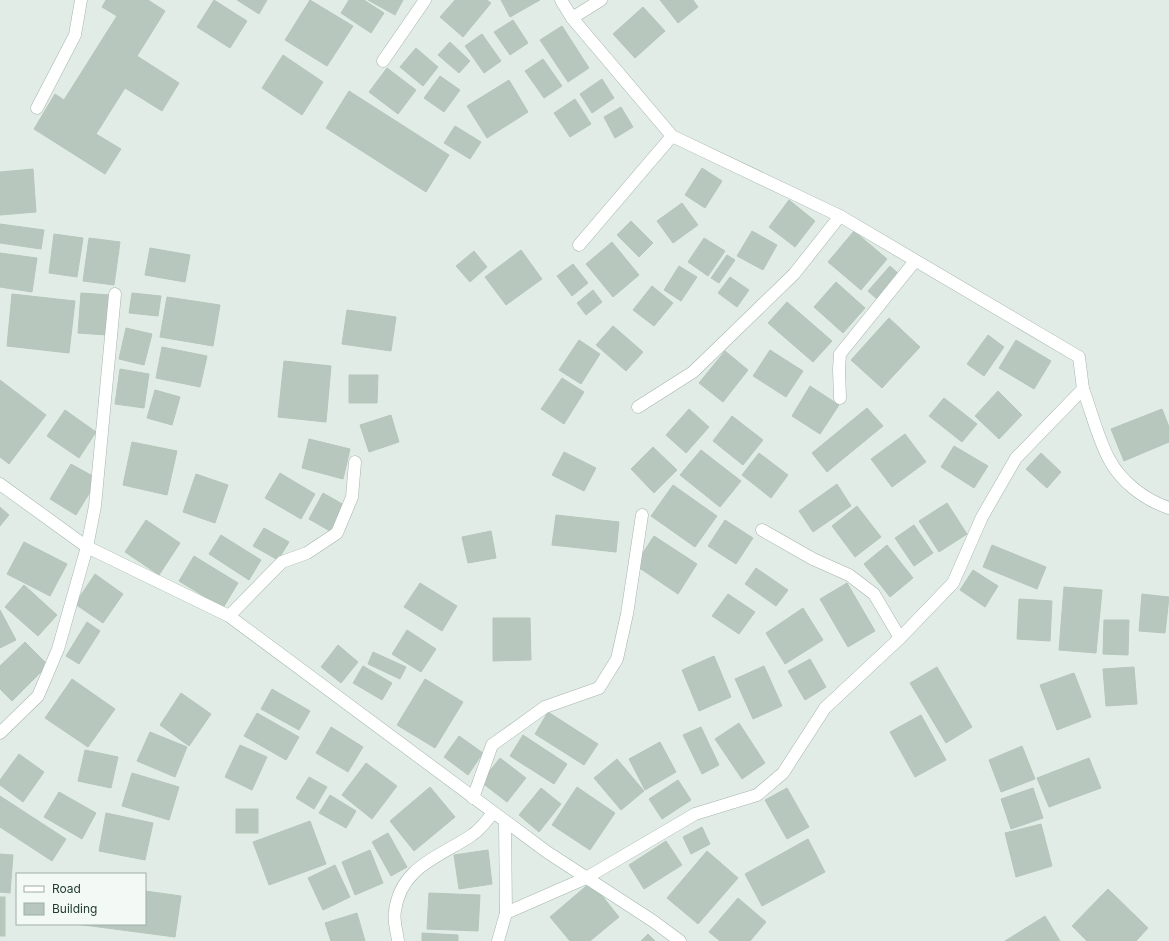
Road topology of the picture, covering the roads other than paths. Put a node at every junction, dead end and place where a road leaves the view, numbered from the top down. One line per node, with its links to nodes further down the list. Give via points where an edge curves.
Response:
1 (81, 0): 7 (street, via 75,35)
2 (425, 0): 6 (street)
3 (561, 0): 5 (street)
4 (601, 0): 5 (street)
5 (572, 18): 8 (street)
6 (383, 61)
7 (37, 108)
8 (672, 136): 9 (street); 10 (street)
9 (840, 216): 11 (street); 15 (street, via 794,274 693,372)
10 (579, 244)
11 (915, 261): 13 (street, via 1079,357); 14 (street, via 840,354)
12 (115, 294): 21 (street, via 95,506)
13 (1083, 389): 18 (street, via 1109,459 1128,484 1154,503); 23 (street, via 1016,458 982,517 953,583)
14 (840, 398)
15 (638, 407)
16 (355, 462): 22 (street, via 352,497 337,533 306,553 282,562)
17 (0, 484): 21 (street)
18 (1169, 508)
19 (642, 515): 25 (street, via 627,614 617,659 599,688 545,707 492,745)
20 (762, 530): 23 (street, via 813,560 849,575 874,594)
21 (87, 547): 22 (street); 24 (street, via 58,649 38,696)
22 (229, 616): 25 (street)
23 (900, 638): 28 (street, via 825,708 782,773 757,795 695,814)
24 (0, 733)
25 (473, 798): 26 (street)
26 (493, 813): 27 (street); 30 (street, via 474,834 431,859 410,875 402,886 394,911)
27 (505, 821): 28 (street); 29 (street)
28 (586, 878): 29 (street); 32 (street, via 654,921)
29 (506, 913): 31 (street)
30 (398, 941)
31 (498, 941)
32 (680, 941)

